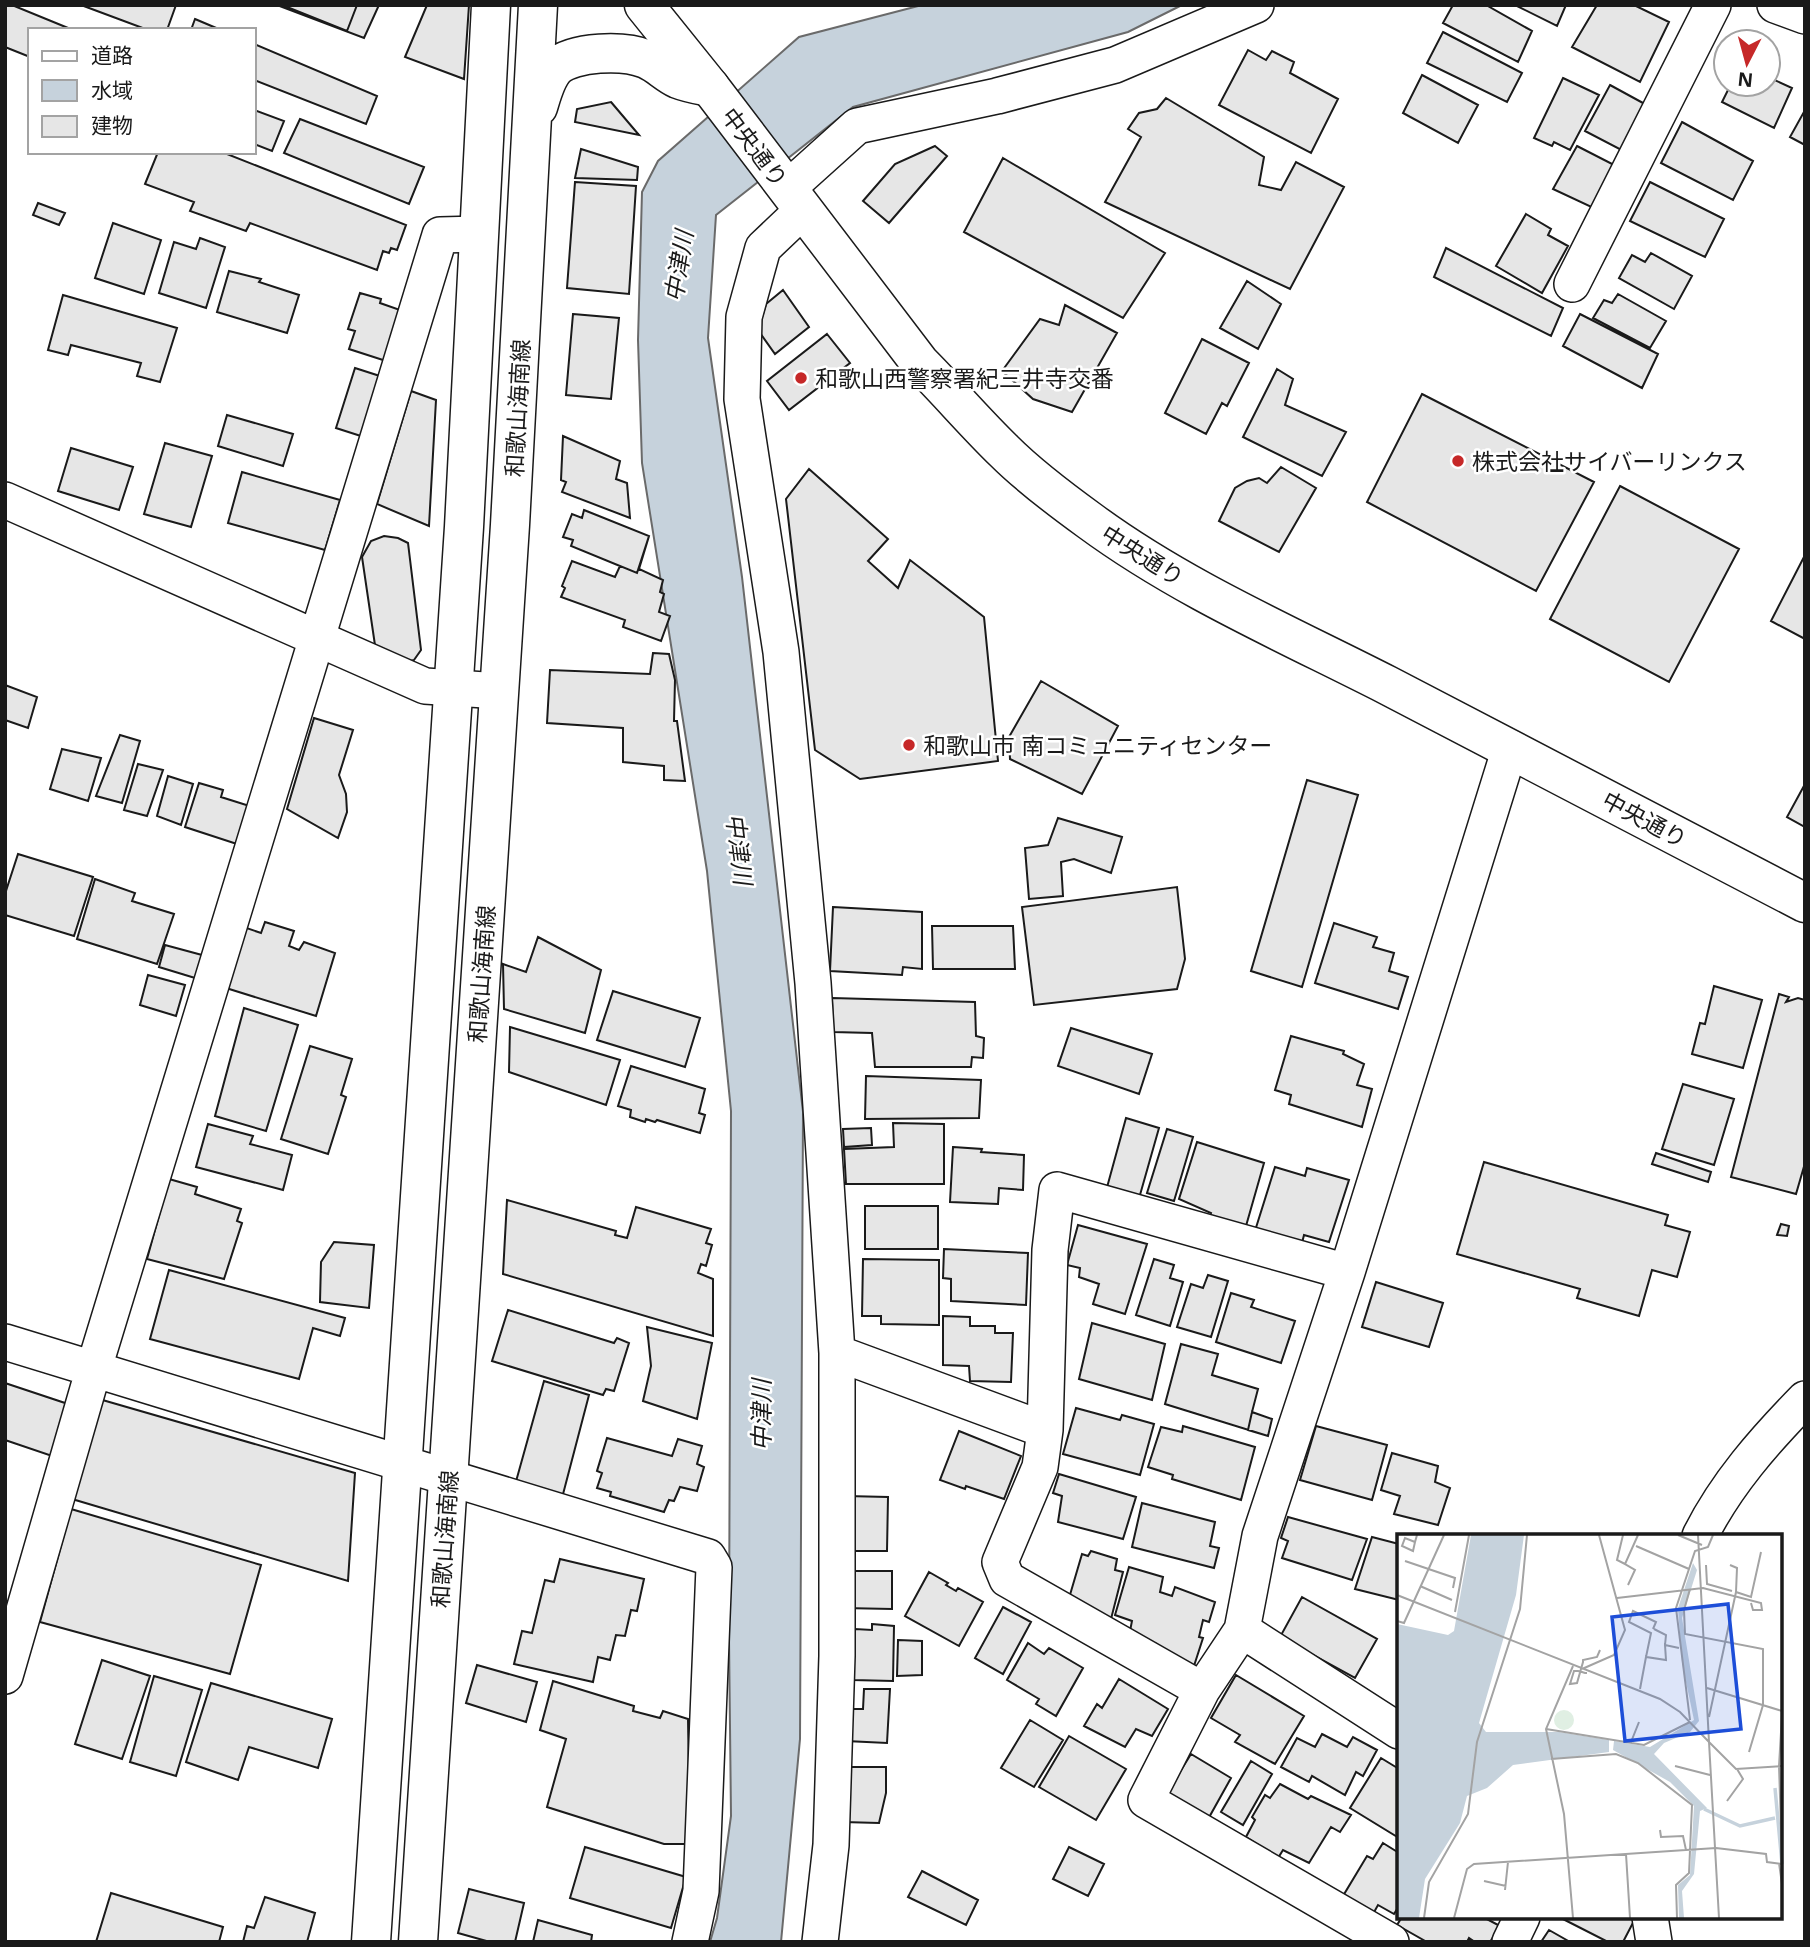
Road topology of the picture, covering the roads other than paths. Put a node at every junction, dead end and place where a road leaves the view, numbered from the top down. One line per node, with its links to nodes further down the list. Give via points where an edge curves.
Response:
1 (491, 5): 11 (main road, 和歌山海南線)
2 (538, 5): 9 (main road, 和歌山海南線)
3 (644, 5): 8 (main road, 中央通り)
4 (1256, 5): 10 (street, via 1115,65 858,126)
5 (1713, 5): 12 (street)
6 (1775, 5): 7 (street)
7 (1805, 16)
8 (710, 87): 9 (main road, via 676,78 645,58 629,54 573,59 557,66 550,76 539,103); 10 (main road, 中央通り)
9 (531, 148): 16 (main road, 和歌山海南線)
10 (789, 192): 17 (main road, 中央通り, via 920,363 1005,452 1092,523 1212,596); 21 (street, via 763,248 744,317 742,399 781,652 813,983)
11 (479, 234): 14 (street, via 440,235); 15 (main road, 和歌山海南線)
12 (1572, 284)
13 (5, 500): 14 (street)
14 (316, 638): 15 (street, via 425,686); 22 (street)
15 (454, 688): 16 (street); 25 (main road, 和歌山海南線)
16 (499, 691): 26 (main road, 和歌山海南線)
17 (1510, 748): 18 (main road, 中央通り); 19 (street)
18 (1805, 903)
19 (1347, 1272): 24 (street, via 1058,1190 1050,1250); 28 (street, via 1260,1536)
20 (5, 1342): 22 (street)
21 (837, 1353): 24 (street); 37 (street, via 837,1669 831,1845)
22 (94, 1368): 25 (street); 29 (street)
23 (1805, 1399): 27 (street, via 1758,1449 1714,1507)
24 (1045, 1430): 30 (street, via 1040,1466 1000,1562 1007,1579)
25 (402, 1464): 26 (street); 34 (main road, 和歌山海南線)
26 (449, 1477): 35 (main road, 和歌山海南線); 36 (street, via 708,1557 714,1567 701,1891)
27 (1701, 1534)
28 (1242, 1630): 30 (street); 31 (street)
29 (5, 1676)
30 (1202, 1690): 38 (street, via 1146,1800)
31 (1397, 1730)
32 (1521, 1919): 39 (street)
33 (1650, 1919): 40 (street)
34 (371, 1942)
35 (418, 1942)
36 (690, 1942)
37 (820, 1942)
38 (1391, 1942)
39 (1510, 1942)
40 (1654, 1942)

